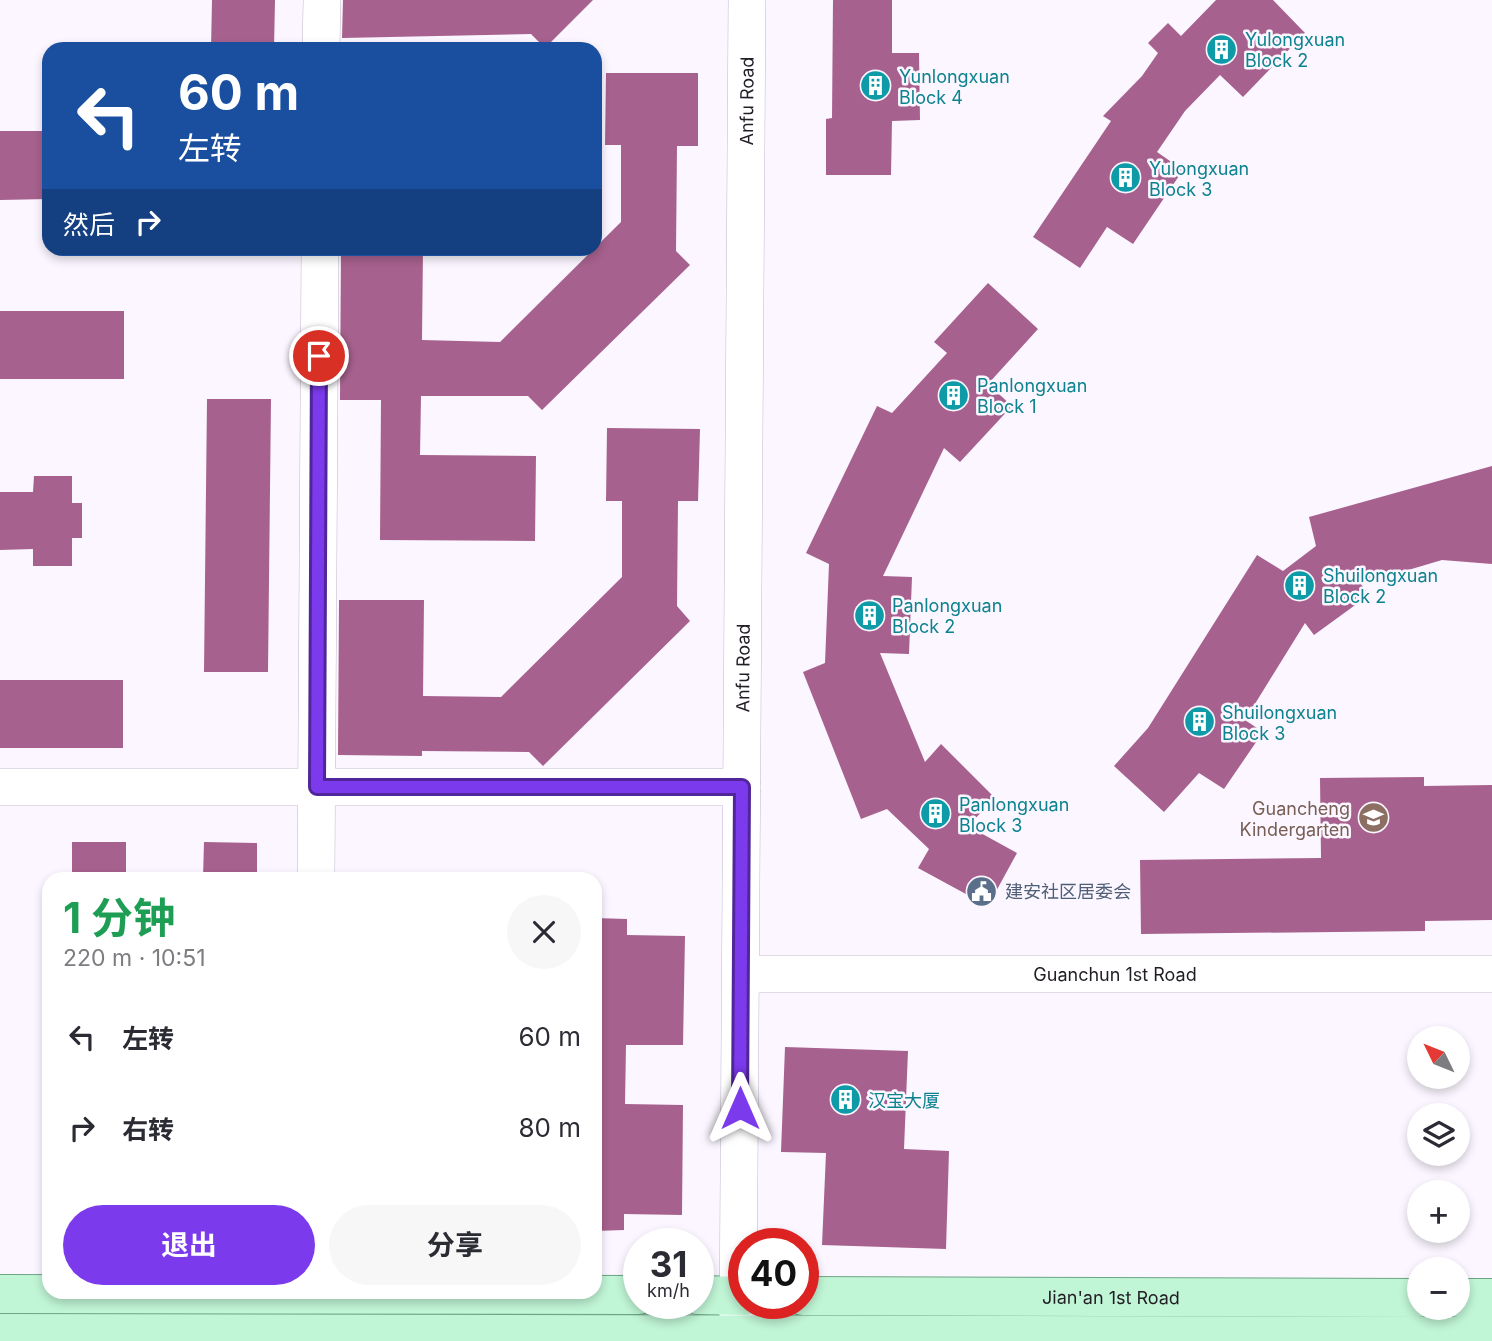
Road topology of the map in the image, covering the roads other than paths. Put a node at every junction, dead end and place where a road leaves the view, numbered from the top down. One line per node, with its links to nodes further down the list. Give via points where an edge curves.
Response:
1 (322, 0): 3 (street)
2 (747, 0): 7 (street, Anfu Road)
3 (321, 42)
4 (320, 256): 6 (street)
5 (0, 787): 6 (street)
6 (317, 787): 7 (street); 8 (street)
7 (742, 787): 9 (street, Anfu Road)
8 (316, 872)
9 (740, 974): 10 (street, Guanchun 1st Road); 11 (street, Anfu Road)
10 (1492, 974)
11 (741, 1228)
12 (0, 1294): 13 (main road)
13 (42, 1294)
14 (602, 1295): 15 (main road)
15 (623, 1295)
16 (819, 1296): 17 (main road, Jian'an 1st Road)
17 (1407, 1298)
18 (1470, 1298): 19 (main road)
19 (1492, 1298)
20 (583, 1299): 25 (street)
21 (739, 1319): 23 (street, Anfu Road)
22 (4, 1334): 25 (main road)
23 (738, 1334): 24 (main road); 25 (main road)
24 (1492, 1336)
25 (583, 1338)

